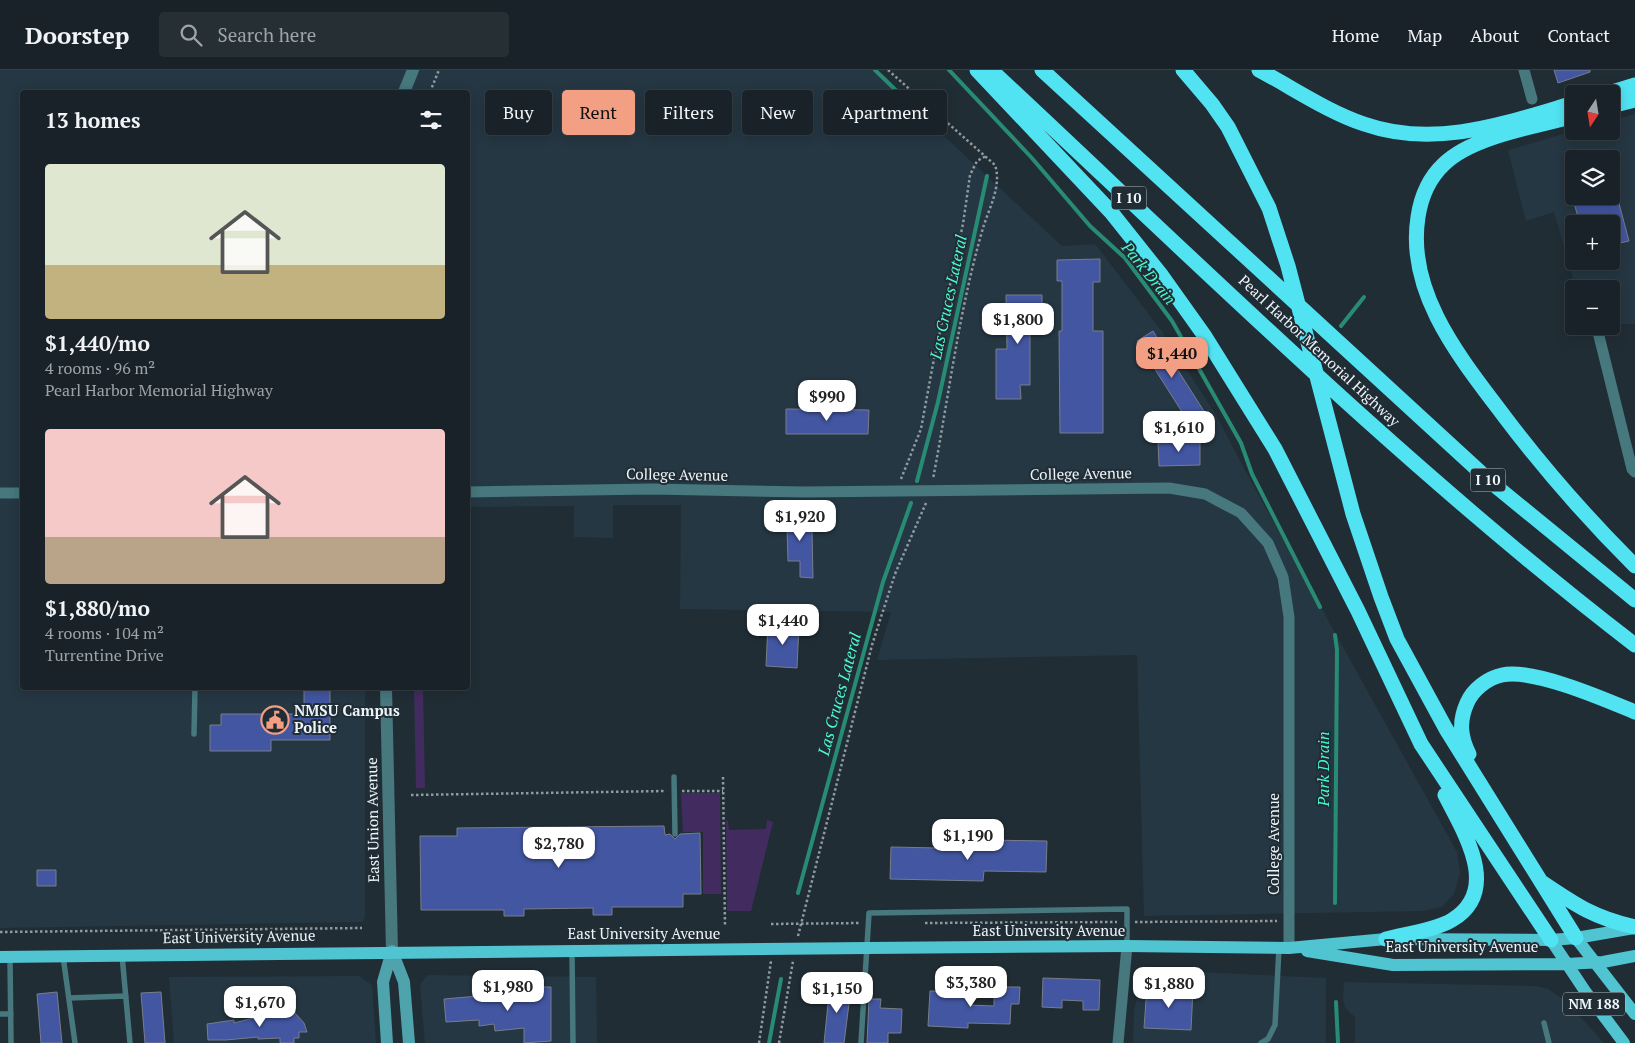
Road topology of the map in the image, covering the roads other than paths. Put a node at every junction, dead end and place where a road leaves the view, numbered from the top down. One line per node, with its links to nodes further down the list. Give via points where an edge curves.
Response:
1 (413, 70): 9 (street)
2 (977, 70): 28 (highway, via 1111,212 1204,334 1275,449 1358,611)
3 (991, 70): 23 (highway, Pearl Harbor Memorial Highway / I 10, via 1364,417 1518,551)
4 (1042, 70): 22 (highway, Pearl Harbor Memorial Highway / I 10, via 1492,484)
5 (1183, 70): 30 (highway, via 1228,127 1269,208 1288,266 1353,514 1381,597 1416,677)
6 (1259, 70): 14 (highway, via 1352,120 1418,135 1471,131)
7 (1524, 70): 11 (street)
8 (1635, 85): 10 (highway)
9 (405, 90)
10 (1620, 90)
11 (1532, 99)
12 (1635, 100): 13 (highway)
13 (1620, 104)
14 (1565, 105)
15 (1565, 119): 21 (highway, via 1484,142 1455,155 1443,165 1425,190 1420,205 1417,256 1436,316 1471,373 1546,472)
16 (1599, 335): 17 (street)
17 (1635, 472)
18 (470, 492): 39 (street, College Avenue, via 1169,488 1205,494 1234,509 1268,543 1282,576 1289,617 1290,920)
19 (0, 493): 20 (street)
20 (20, 493)
21 (1635, 566)
22 (1635, 600)
23 (1635, 645)
24 (194, 690): 27 (lane)
25 (386, 690): 40 (street, East Union Avenue)
26 (1635, 712): 30 (highway, via 1532,676 1502,675 1488,681 1469,699 1462,715 1461,732)
27 (194, 734)
28 (1421, 744): 35 (highway, via 1473,853 1477,877 1469,902 1451,920); 36 (highway)
29 (674, 777): 31 (lane)
30 (1491, 800): 32 (highway)
31 (675, 834)
32 (1538, 880): 33 (highway, via 1605,920); 34 (highway)
33 (1635, 928): 34 (main road, East University Avenue)
34 (1576, 938): 36 (main road, East University Avenue); 46 (main road, NM 188)
35 (1386, 939): 36 (main road, East University Avenue); 39 (main road, East University Avenue)
36 (1551, 940): 47 (main road, NM 188)
37 (1127, 946): 38 (main road, East University Avenue); 38 (lane, via 1127,909 869,912); 39 (main road, East University Avenue); 62 (street)
38 (868, 948): 41 (main road, East University Avenue); 61 (lane)
39 (1284, 948): 47 (main road, East University Avenue, via 1393,965); 63 (lane, via 1275,1025 1268,1039)
40 (392, 951): 41 (main road, East University Avenue); 42 (main road, East University Avenue); 58 (main road, via 382,982); 59 (main road, via 404,982)
41 (572, 951): 60 (lane)
42 (122, 955): 43 (main road, East University Avenue); 48 (lane)
43 (63, 956): 45 (main road, East University Avenue); 49 (lane)
44 (1635, 956): 46 (main road, East University Avenue)
45 (5, 957): 51 (lane)
46 (1597, 962): 47 (main road, East University Avenue); 52 (main road, NM 188)
47 (1566, 964): 55 (main road, NM 188)
48 (126, 996): 49 (lane); 57 (lane)
49 (69, 998): 56 (lane)
50 (0, 1014): 51 (lane)
51 (11, 1014): 54 (lane)
52 (1635, 1014)
53 (1544, 1022): 64 (lane)
54 (11, 1042)
55 (1622, 1042)
56 (75, 1043)
57 (130, 1043)
58 (387, 1043)
59 (409, 1043)
60 (573, 1043)
61 (861, 1043)
62 (1118, 1043)
63 (1261, 1043)
64 (1549, 1043)

